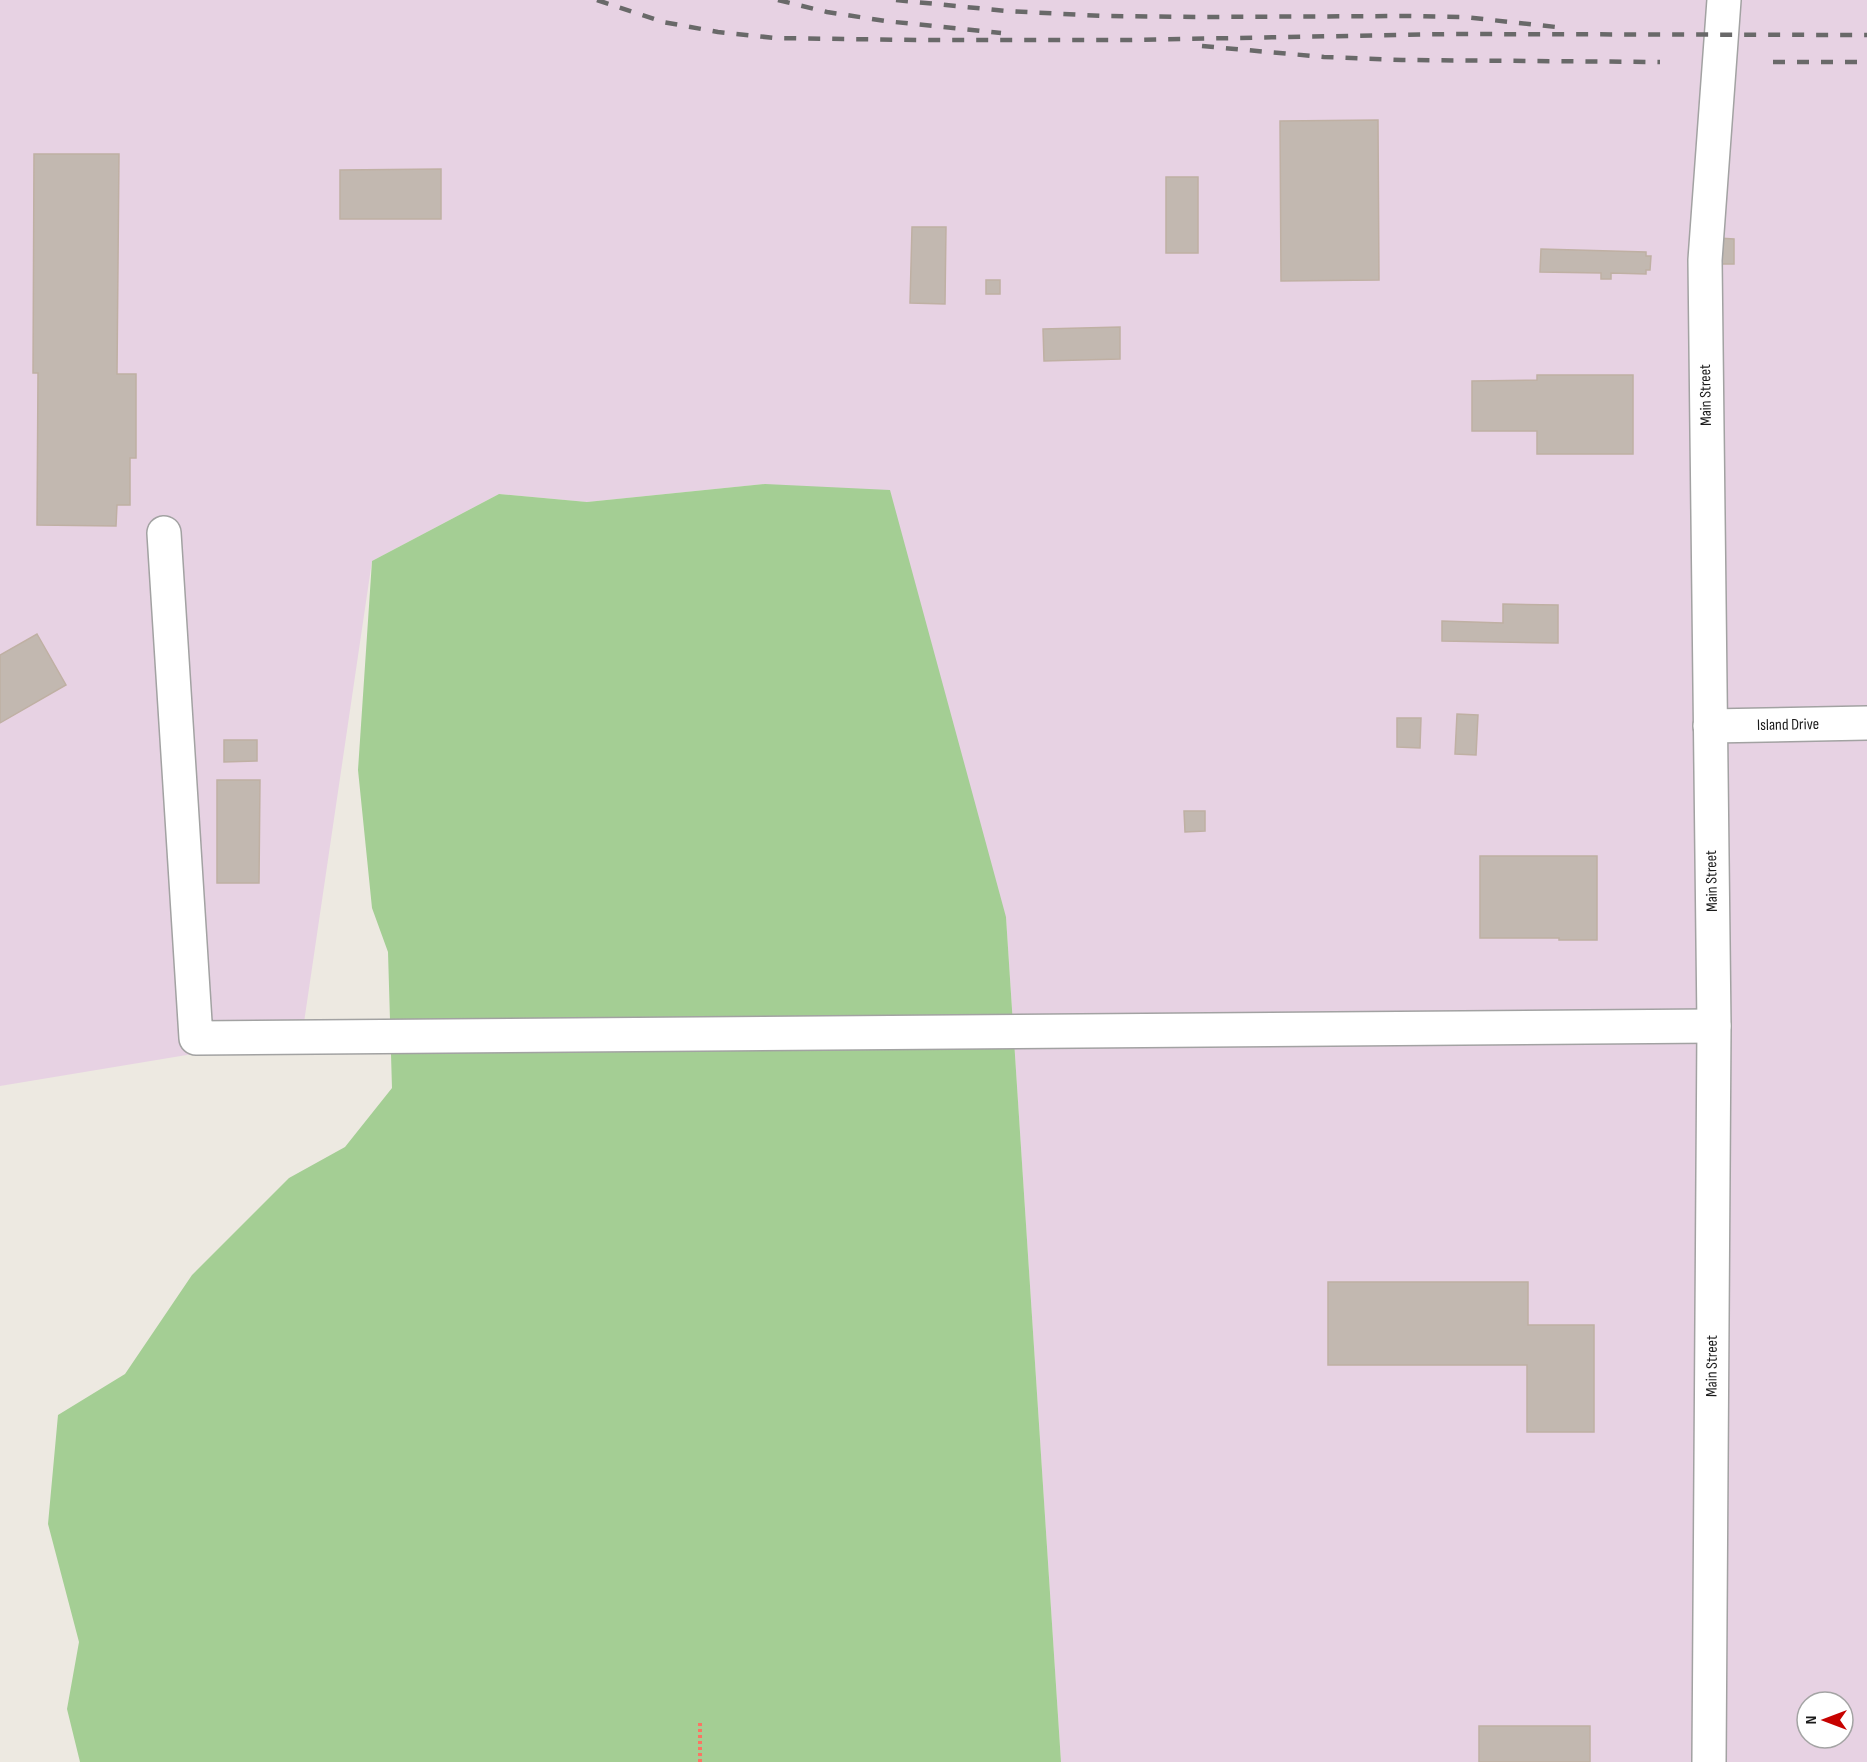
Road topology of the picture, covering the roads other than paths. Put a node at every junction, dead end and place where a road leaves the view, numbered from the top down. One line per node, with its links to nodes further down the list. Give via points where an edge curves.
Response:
1 (1724, 0): 4 (street, Main Street, via 1704,260)
2 (164, 533): 5 (street, via 196,1038)
3 (1867, 723): 4 (street, Island Drive)
4 (1710, 726): 5 (street, Main Street)
5 (1714, 1026): 6 (street, Main Street)
6 (1709, 1762)

